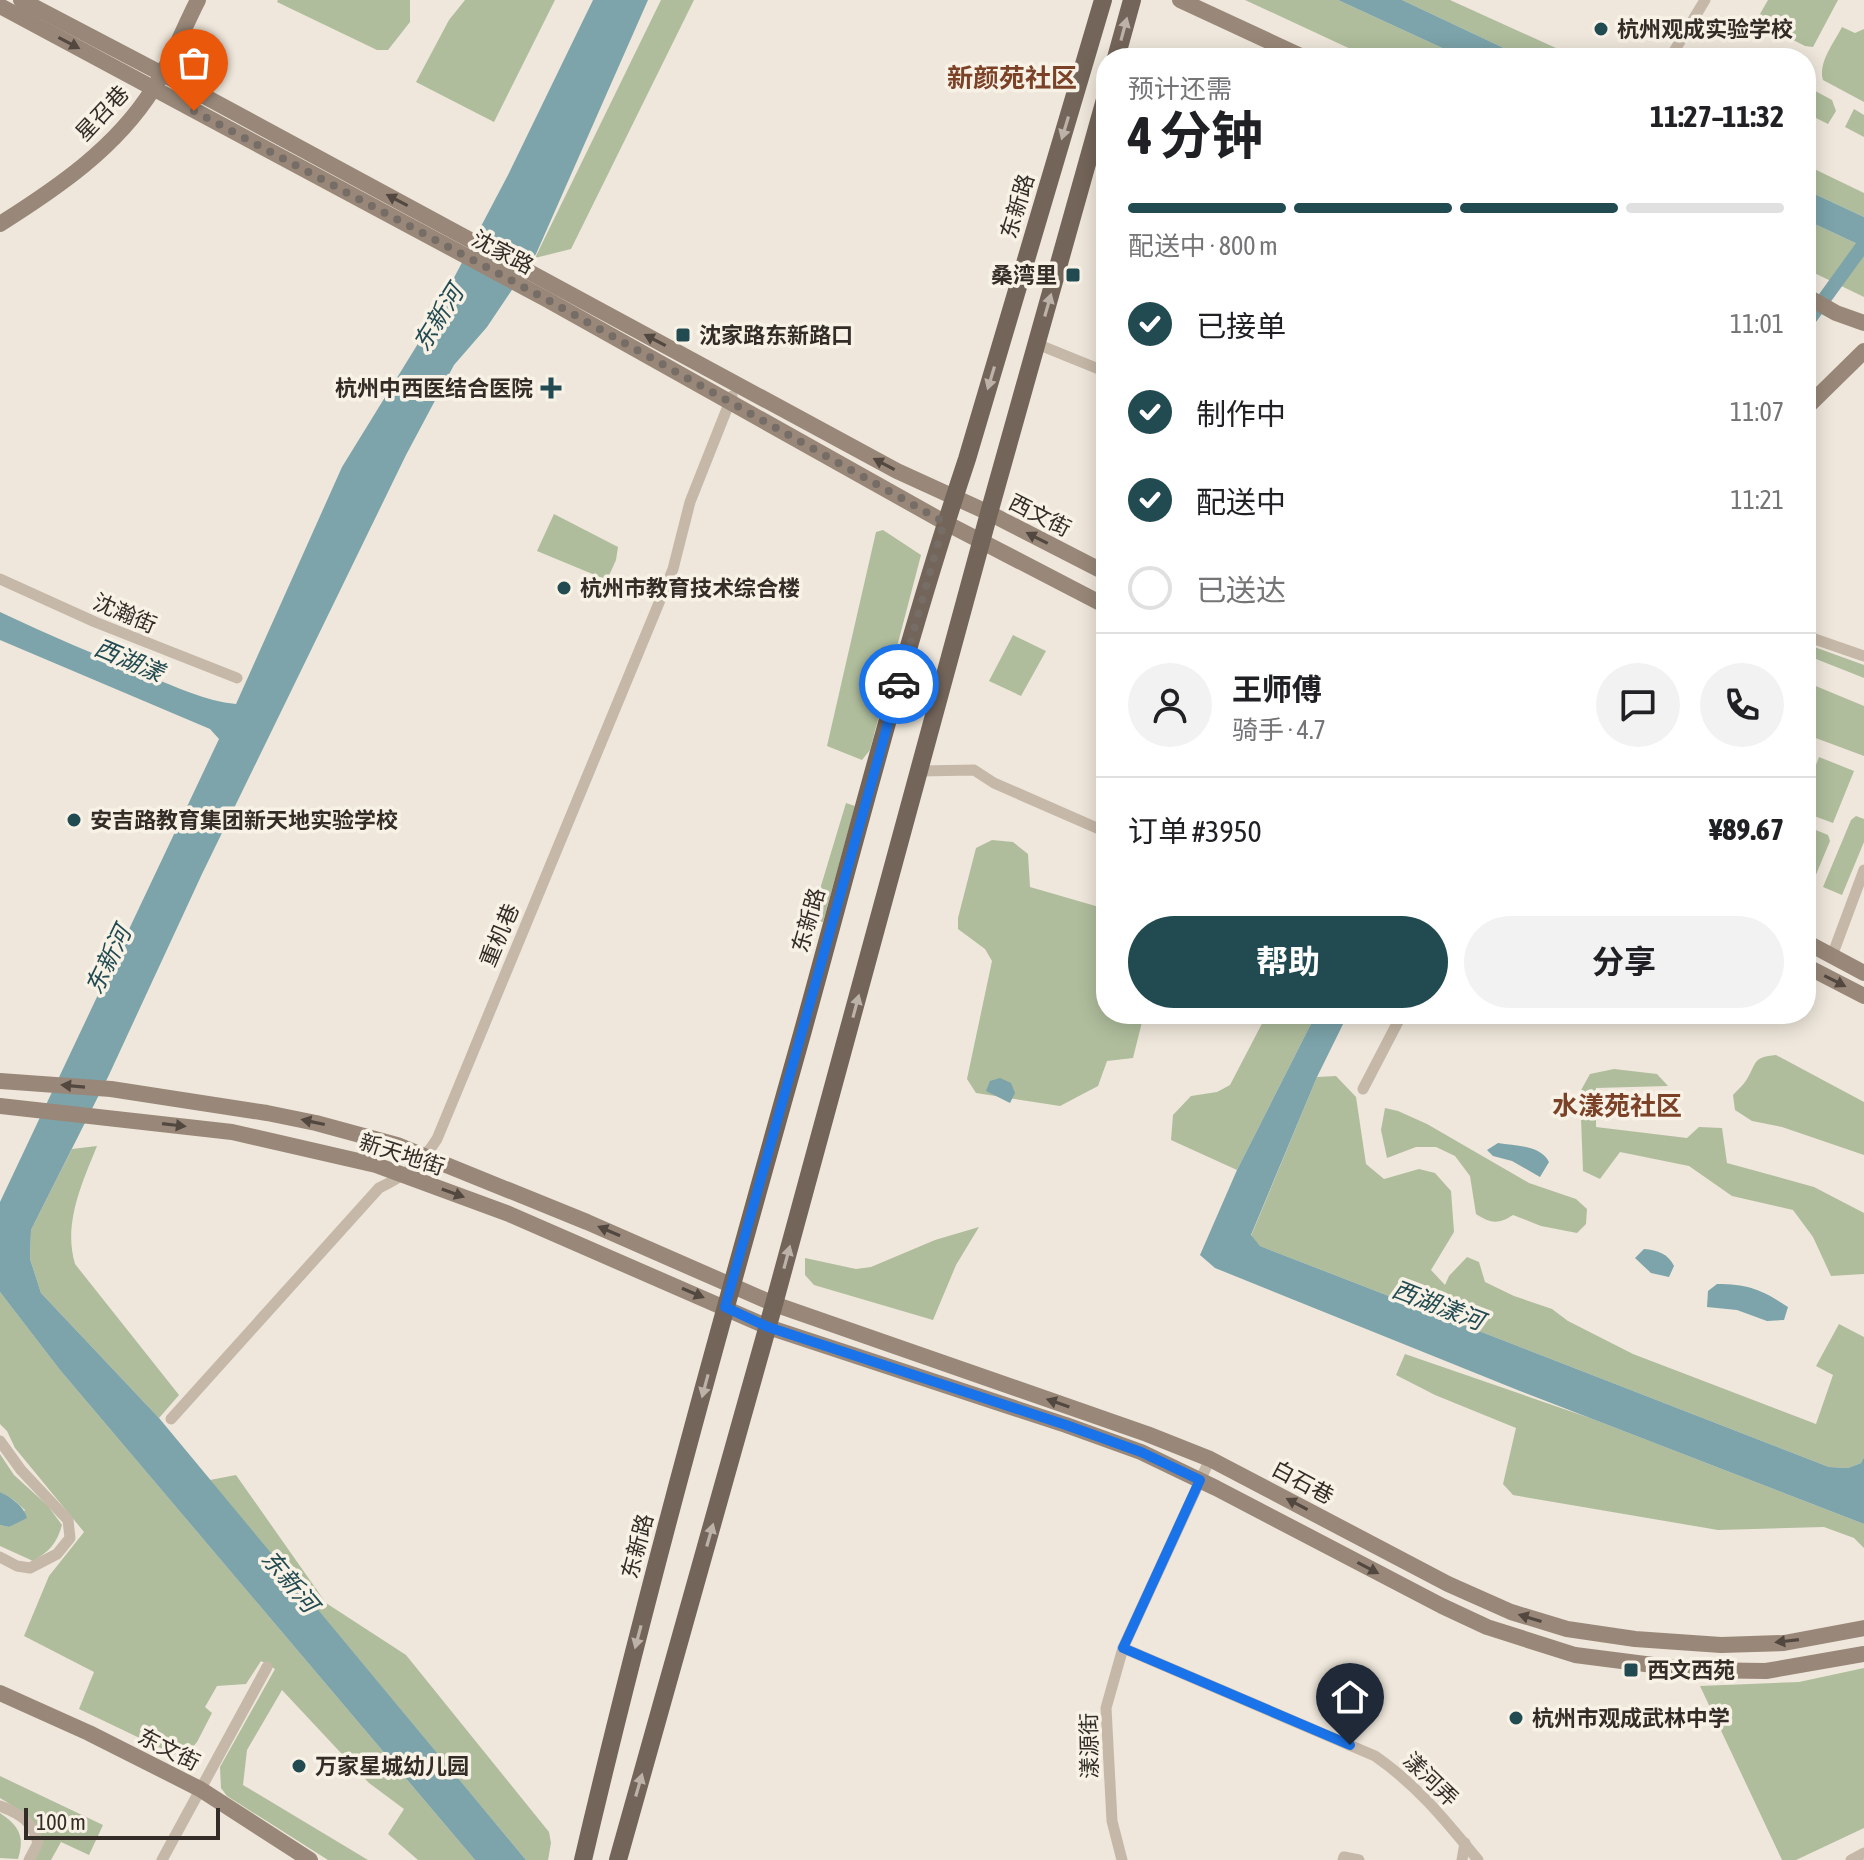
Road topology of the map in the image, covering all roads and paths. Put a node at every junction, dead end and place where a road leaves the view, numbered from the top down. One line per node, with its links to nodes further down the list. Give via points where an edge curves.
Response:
1 (21, 0): 11 (main road, 沈家路)
2 (198, 0): 11 (main road, 星召巷)
3 (1103, 0): 23 (main road, 东新路, one-way to 23)
4 (1132, 0): 8 (main road, one-way to 4)
5 (1180, 0): 9 (main road)
6 (1705, 0): 10 (street)
7 (0, 6): 11 (main road, 沈家路, one-way to 11)
8 (1119, 48)
9 (1283, 48)
10 (1676, 48)
11 (157, 81): 13 (main road, 星召巷, via 123,130 55,189); 14 (main road, 沈家路)
12 (1096, 132): 17 (main road, one-way to 12)
13 (0, 224)
14 (540, 287): 20 (main road, 沈家路, one-way to 14); 22 (main road, 沈家路)
15 (1816, 302): 16 (main road)
16 (1864, 323)
17 (1037, 344): 19 (street); 24 (main road)
18 (1864, 351): 21 (main road)
19 (1096, 368)
20 (737, 384): 22 (street, 重机巷); 23 (main road, 沈家路, one-way to 20)
21 (1816, 398)
22 (728, 402): 25 (main road, 沈家路); 45 (street, 重机巷, via 690,502 673,569)
23 (954, 496): 24 (main road, 西文街); 25 (main road, 东新路)
24 (989, 513): 26 (main road); 27 (main road, 西文街, one-way to 24)
25 (944, 522): 26 (main road, 沈家路); 47 (main road, 东新路)
26 (982, 542): 29 (main road); 33 (main road)
27 (1096, 568)
28 (0, 579): 32 (street, 沈瀚街)
29 (1096, 601)
30 (1816, 639): 31 (street)
31 (1864, 656)
32 (237, 678)
33 (920, 771): 34 (street, via 974,770); 48 (main road, one-way to 33)
34 (1096, 828)
35 (1864, 870): 37 (street)
36 (1816, 947): 37 (main road)
37 (1832, 956): 39 (main road)
38 (1816, 971): 40 (main road, one-way to 40)
39 (1864, 973)
40 (1864, 996)
41 (1397, 1024): 43 (street)
42 (0, 1081): 45 (main road, 新天地街, one-way to 42, via 316,1123 111,1089)
43 (1363, 1089)
44 (0, 1106): 46 (main road, 新天地街, one-way to 46, via 232,1132)
45 (426, 1156): 46 (street, 重机巷); 47 (main road, 新天地街, one-way to 45)
46 (404, 1176): 49 (main road, 新天地街, one-way to 49, via 509,1214); 51 (street, 重机巷, via 379,1188)
47 (732, 1284): 48 (main road, 白石巷); 49 (main road, 东新路)
48 (774, 1304): 50 (main road); 53 (main road, 白石巷, one-way to 48)
49 (725, 1307): 50 (main road, 新天地街); 68 (main road, 东新路, one-way to 68)
50 (768, 1327): 54 (main road, 白石巷, via 1066,1425); 69 (main road, one-way to 50)
51 (171, 1419)
52 (0, 1441): 55 (street, via 68,1520 70,1538 57,1554 30,1568)
53 (1210, 1459): 54 (street, 漾源街); 56 (main road, 白石巷, one-way to 53, via 1784,1643 1721,1645 1567,1629 1448,1584)
54 (1200, 1480): 57 (street, 漾源街); 58 (main road, 白石巷, one-way to 58, via 1442,1606 1487,1627 1575,1655 1692,1670 1766,1671)
55 (0, 1557)
56 (1864, 1628)
57 (1123, 1648): 63 (street, 漾河弄, via 1375,1756 1423,1794); 70 (street, 漾源街, via 1106,1708 1112,1821)
58 (1864, 1654)
59 (267, 1667): 61 (street)
60 (0, 1693): 61 (main road, 东文街)
61 (200, 1789): 66 (street); 67 (main road, 东文街)
62 (0, 1806): 65 (street, via 22,1815 35,1831 38,1843)
63 (1465, 1843): 73 (street); 74 (street, 漾河弄)
64 (1864, 1853): 75 (street)
65 (29, 1860)
66 (162, 1860)
67 (310, 1860)
68 (583, 1860)
69 (618, 1860)
70 (1122, 1860)
71 (1343, 1860): 72 (street)
72 (1359, 1860)
73 (1462, 1860)
74 (1478, 1860)
75 (1851, 1860)

